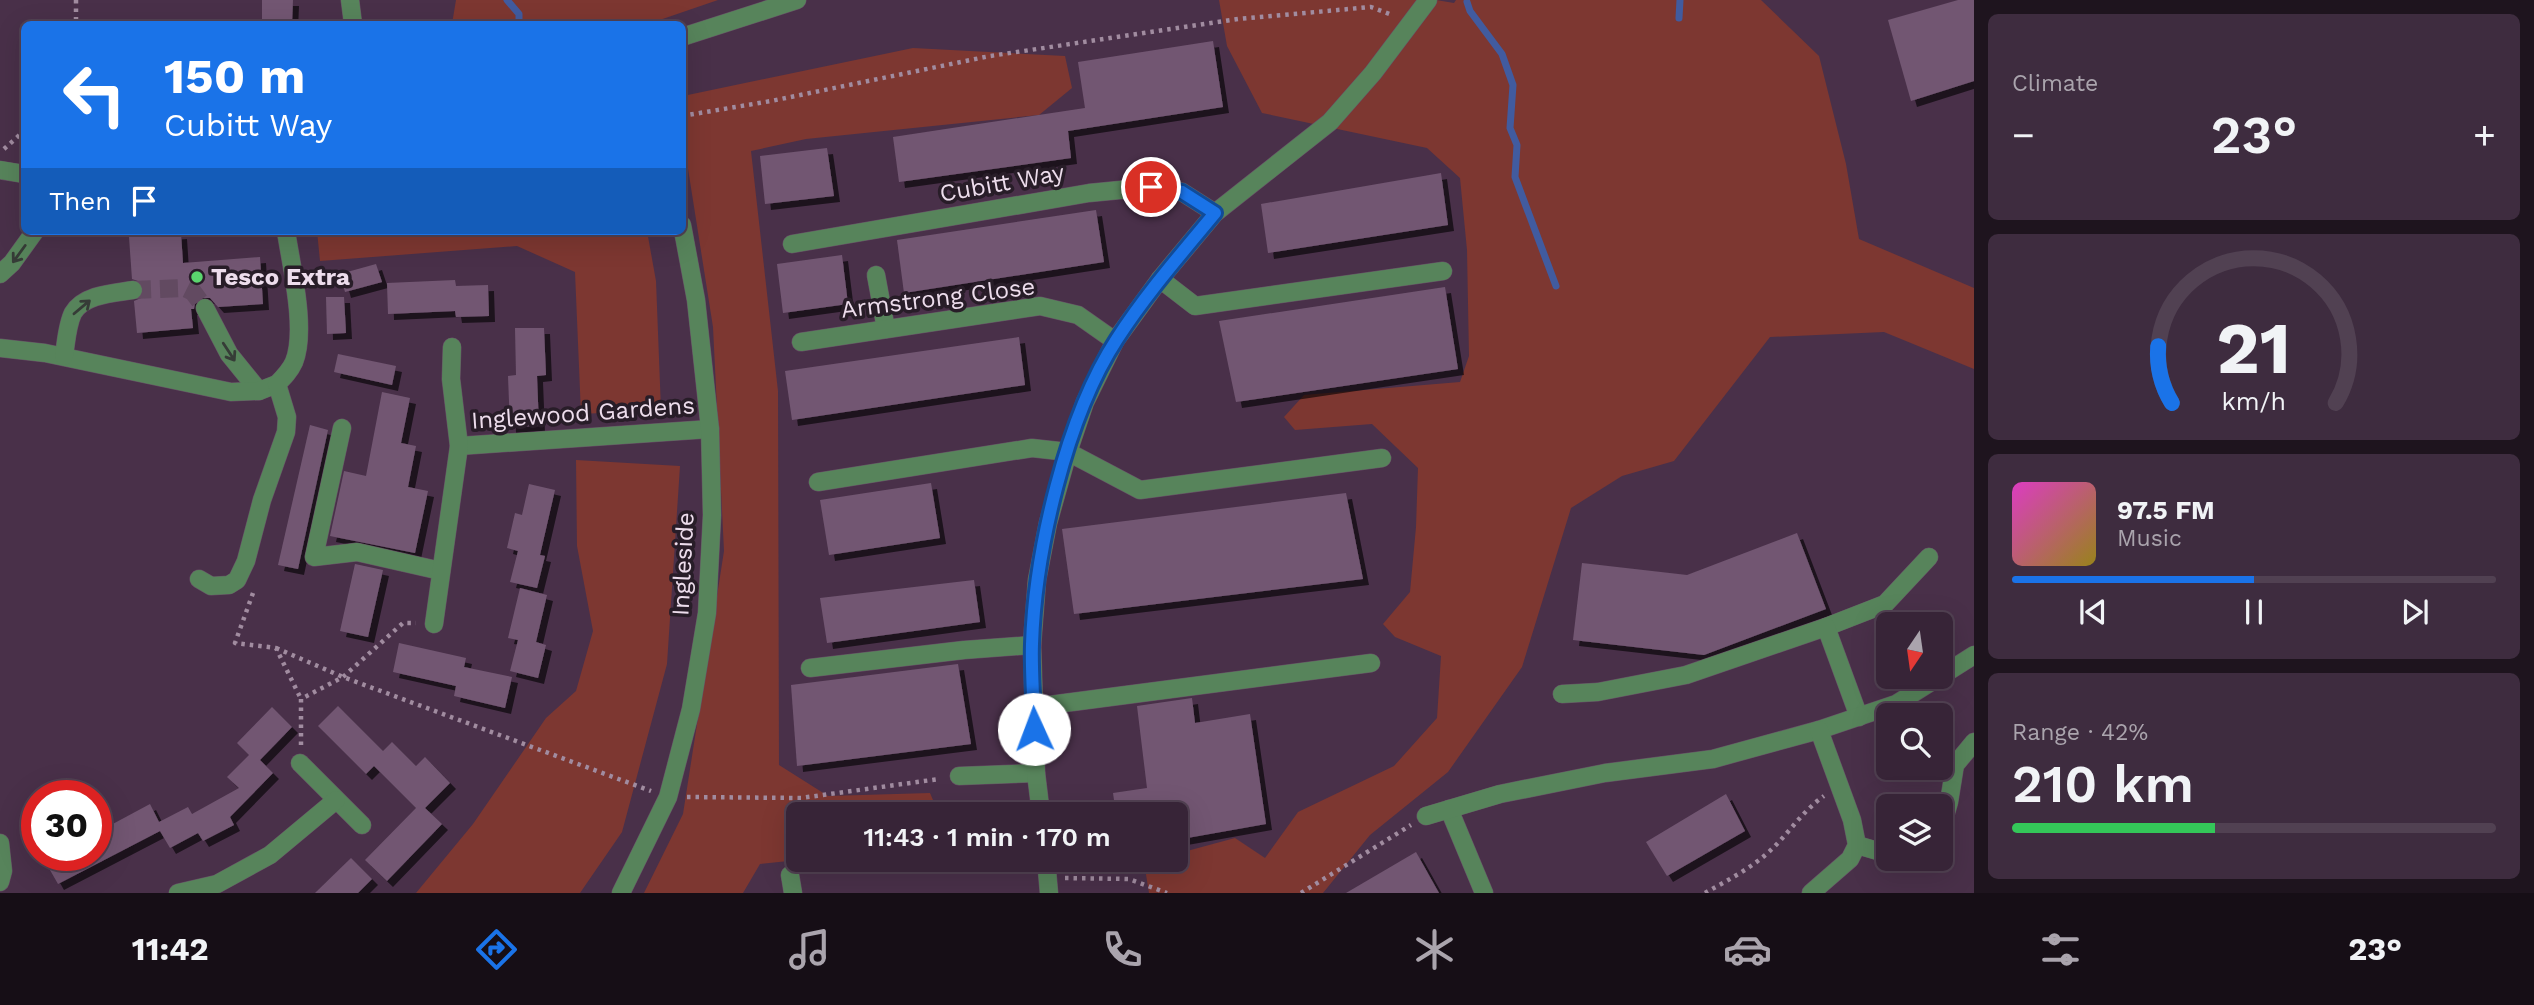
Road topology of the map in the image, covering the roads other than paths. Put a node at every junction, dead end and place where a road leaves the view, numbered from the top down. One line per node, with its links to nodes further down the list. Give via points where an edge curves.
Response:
1 (350, 0): 4 (street)
2 (797, 0): 5 (street)
3 (1428, 0): 8 (street, via 1331,122)
4 (354, 21)
5 (686, 36)
6 (0, 170): 7 (street)
7 (21, 174)
8 (1215, 213): 12 (street, Cubitt Way, via 1182,192 1151,187 1090,193); 16 (street)
9 (32, 235): 14 (street, one-way to 14)
10 (287, 235): 25 (street, via 299,341 289,373)
11 (684, 235): 28 (street, Ingleside, via 696,300)
12 (792, 244)
13 (1443, 271): 16 (street, via 1195,306)
14 (0, 274)
15 (876, 275): 19 (street)
16 (1160, 279): 20 (street)
17 (133, 290): 24 (street, one-way to 17, via 73,314 81,304)
18 (205, 308): 26 (street, one-way to 26, via 229,354)
19 (886, 329): 20 (street, Armstrong Close, via 1040,306 1078,315); 21 (street, Armstrong Close)
20 (1115, 341): 30 (street, via 1085,402)
21 (801, 342)
22 (0, 348): 24 (street)
23 (452, 348): 29 (street, Inglewood Gardens)
24 (64, 356): 26 (street, via 200,387)
25 (278, 384): 26 (street); 35 (street, via 286,432 247,561 229,585 211,586)
26 (259, 391)
27 (342, 428): 34 (street, via 314,557 357,552)
28 (709, 429): 29 (street, Inglewood Gardens); 64 (street, Ingleside, via 712,515 707,613 691,709 668,797)
29 (459, 446): 34 (street, Inglewood Gardens)
30 (1068, 452): 31 (street, via 1140,490); 32 (street, via 1032,448); 38 (street, via 1037,580)
31 (1382, 458)
32 (818, 482)
33 (1929, 558): 37 (street, via 1885,604)
34 (441, 571): 36 (street, Inglewood Gardens)
35 (199, 579)
36 (434, 624)
37 (1826, 627): 44 (street, via 1686,675); 46 (street)
38 (1032, 645): 41 (street); 45 (street)
39 (1974, 655): 42 (street)
40 (1371, 663): 45 (street)
41 (810, 668)
42 (1953, 669)
43 (1919, 690): 46 (street, via 1896,704)
44 (1562, 694)
45 (1034, 707): 50 (street)
46 (1858, 717): 47 (street)
47 (1819, 730): 55 (street, via 1713,759 1605,773); 59 (street)
48 (1974, 741): 52 (street, via 1955,765)
49 (300, 763): 53 (street)
50 (1036, 774): 51 (street); 54 (street)
51 (959, 776)
52 (1950, 794)
53 (336, 800): 57 (street); 62 (street, via 270,855)
54 (1040, 802)
55 (1449, 809): 56 (street); 65 (street)
56 (1426, 816)
57 (362, 825)
58 (0, 843): 61 (street)
59 (1857, 845): 60 (street); 66 (street, via 1850,859)
60 (1876, 851)
61 (0, 882)
62 (218, 888): 63 (street)
63 (178, 893)
64 (621, 893)
65 (1484, 893)
66 (1811, 893)

